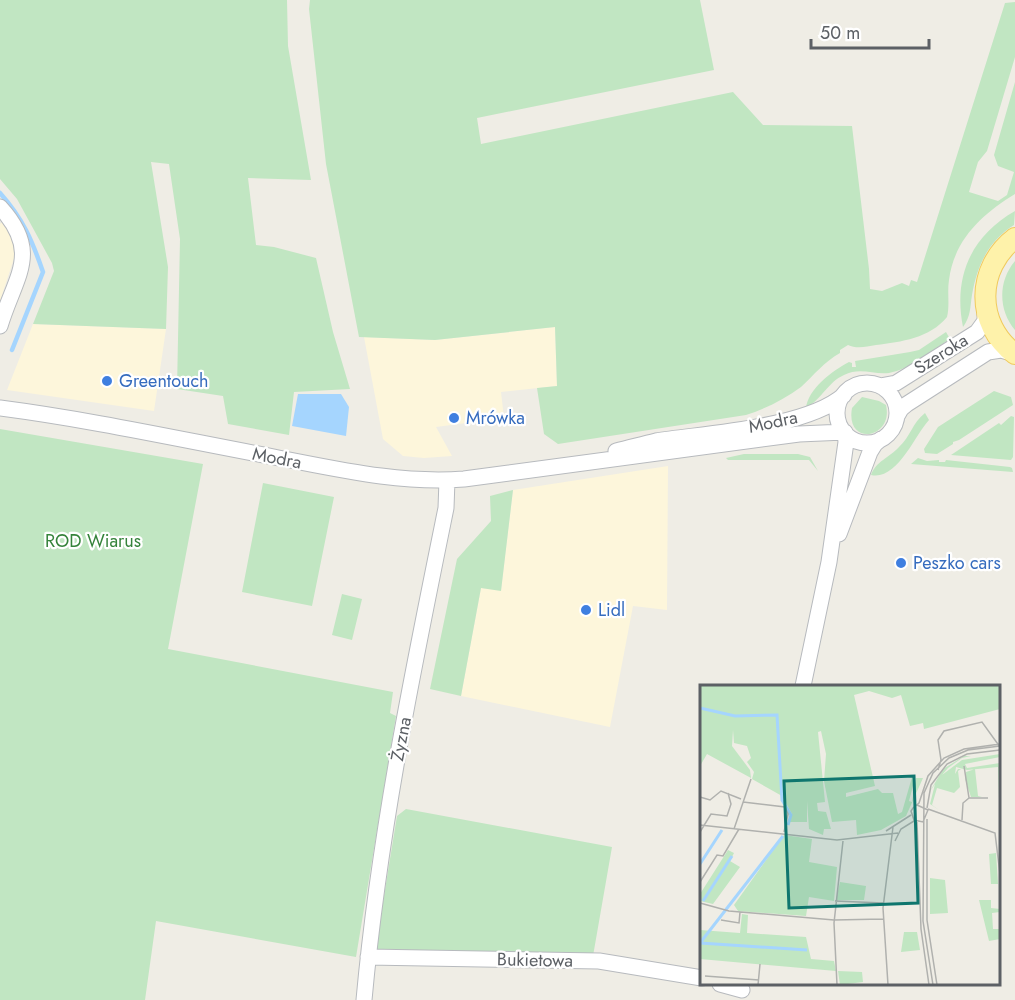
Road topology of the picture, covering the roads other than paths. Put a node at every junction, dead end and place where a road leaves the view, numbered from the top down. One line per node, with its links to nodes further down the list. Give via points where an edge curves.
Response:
1 (0, 207): 4 (street, via 21,236 23,259)
2 (1015, 238): 3 (main road, via 990,267)
3 (985, 306): 5 (main road, via 994,330); 6 (street, Szeroka, via 984,323 977,332 890,386)
4 (0, 326)
5 (1015, 354): 9 (street, Szeroka, via 988,352 903,407)
6 (880, 386): 7 (street, via 861,384); 9 (street, via 893,399)
7 (844, 395): 10 (street, via 837,414); 12 (street, Modra, via 820,410 791,419 654,442)
8 (0, 408): 13 (street, Modra, via 384,477)
9 (897, 416): 11 (street, via 891,431)
10 (845, 432): 11 (street, via 860,442); 12 (street, Modra, via 806,433); 14 (street)
11 (881, 439): 14 (street, via 870,452)
12 (556, 465): 13 (street, Modra)
13 (447, 480): 16 (street, Żyzna, via 446,508 390,800)
14 (829, 562): 15 (street)
15 (803, 685)
16 (368, 957): 17 (street, Bukietowa, via 599,961); 20 (street, Żyzna)
17 (700, 978)
18 (723, 985): 19 (street)
19 (742, 991)
20 (364, 1000)

